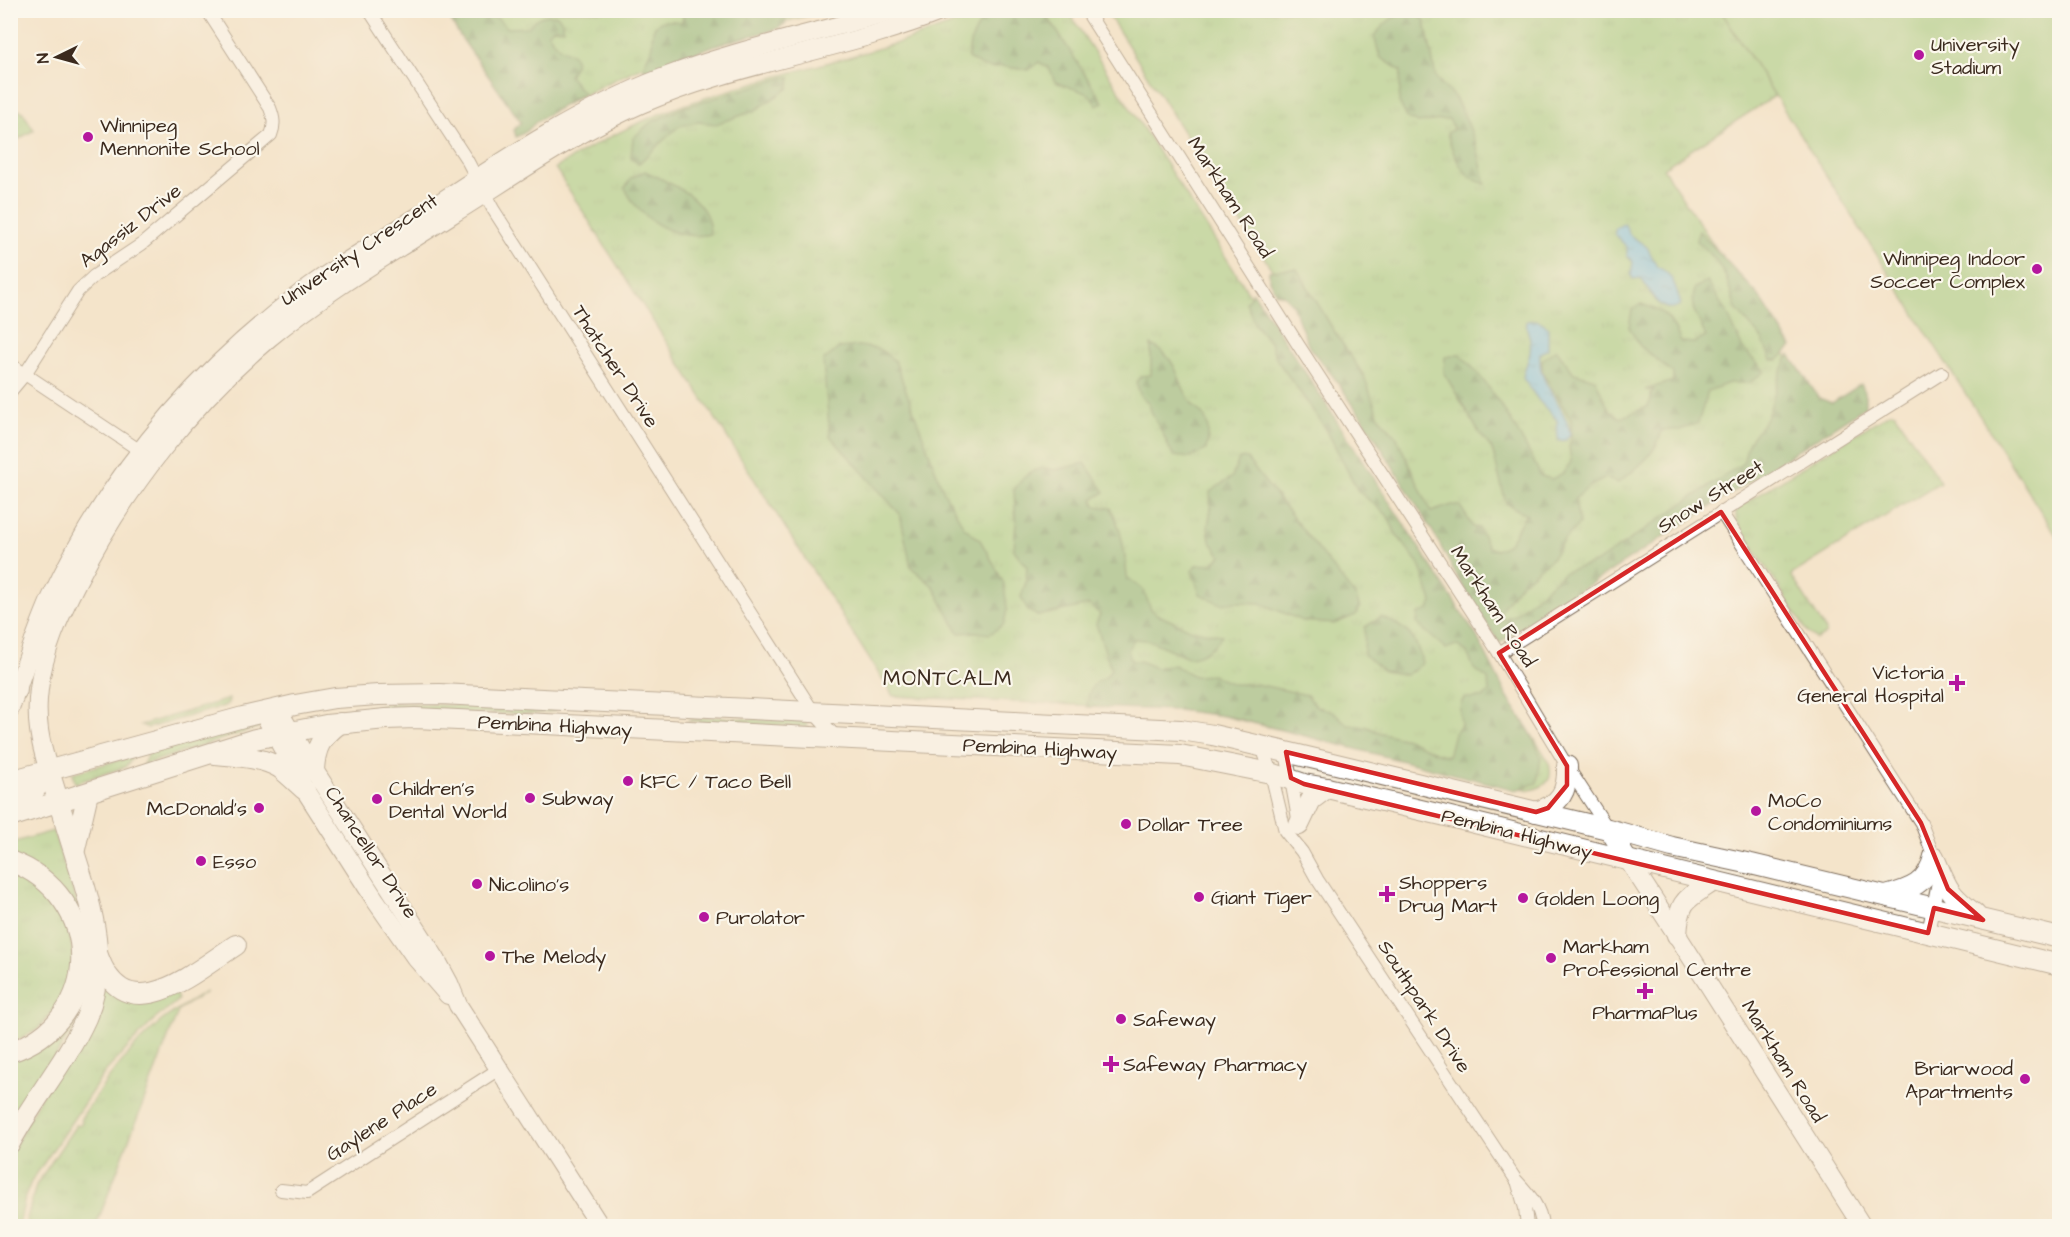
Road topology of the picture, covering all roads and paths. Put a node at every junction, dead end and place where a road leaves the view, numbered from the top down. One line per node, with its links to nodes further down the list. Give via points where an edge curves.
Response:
1 (207, 10): 10 (street, Agassiz Drive, via 270,108 274,117 271,135 142,244 78,291)
2 (369, 10): 7 (street, Thatcher Drive)
3 (896, 10): 6 (main road, University Crescent)
4 (945, 10): 7 (main road, University Crescent, via 653,99)
5 (1086, 10): 14 (street, Markham Road)
6 (847, 17): 7 (main road, University Crescent, via 635,89 574,118)
7 (480, 186): 12 (main road, University Crescent, via 329,274 271,316 195,386); 17 (street, Thatcher Drive)
8 (10, 364): 10 (street)
9 (1942, 373): 13 (street, Snow Street)
10 (25, 374): 11 (street, Agassiz Drive); 12 (street)
11 (10, 392)
12 (147, 455): 15 (main road, University Crescent, via 91,524 62,576); 25 (main road, University Crescent, via 66,604 49,646 37,715)
13 (1721, 512): 14 (street, Snow Street); 41 (street, via 1921,823)
14 (1499, 653): 24 (street, Markham Road)
15 (13, 699)
16 (270, 711): 17 (main road, Pembina Highway, via 335,698 408,693); 19 (main road, Chancellor Drive); 25 (main road, Pembina Highway)
17 (814, 713): 20 (street, Thatcher Drive); 21 (main road, Pembina Highway, via 1181,730)
18 (340, 723): 19 (main road, Pembina Highway); 20 (main road, Pembina Highway, via 415,718); 26 (main road, via 317,747)
19 (283, 733): 23 (main road, Pembina Highway); 26 (main road, Chancellor Drive); 31 (main road, Chancellor Drive)
20 (837, 738): 27 (main road, Pembina Highway, via 1180,755)
21 (1262, 747): 22 (main road, Pembina Highway); 27 (street, Southpark Drive)
22 (1286, 752): 28 (street, Southpark Drive); 35 (main road, Pembina Highway)
23 (209, 753): 31 (main road, via 273,765); 32 (main road, Pembina Highway)
24 (1567, 766): 35 (main road, via 1568,784 1563,794 1548,808); 38 (street, Markham Road)
25 (49, 771): 29 (main road, Pembina Highway); 33 (main road, via 34,791); 34 (main road)
26 (315, 771): 54 (main road, Chancellor Drive, via 436,959)
27 (1271, 773): 28 (main road, Pembina Highway); 39 (street, Southpark Drive, via 1285,831)
28 (1291, 778): 30 (main road, Pembina Highway); 37 (street, Southpark Drive)
29 (14, 779)
30 (1327, 788): 37 (main road, via 1311,800); 43 (main road, Pembina Highway)
31 (305, 790): 54 (main road, Chancellor Drive, via 396,931)
32 (88, 793): 34 (main road, Pembina Highway); 40 (main road)
33 (10, 802)
34 (59, 802): 36 (main road, Pembina Highway); 40 (main road)
35 (1536, 812): 38 (main road, Pembina Highway)
36 (10, 817)
37 (1299, 825): 39 (street, Southpark Drive)
38 (1608, 829): 43 (main road, Markham Road); 45 (main road, Pembina Highway)
39 (1302, 852): 58 (street, Southpark Drive)
40 (75, 855): 52 (main road, via 93,913)
41 (1934, 857): 45 (main road, via 1931,869 1919,883); 46 (street, via 1938,882); 47 (main road, via 1953,896)
42 (10, 861): 55 (main road, via 36,873 68,906 78,931 81,958 77,985 61,1017 35,1041)
43 (1629, 861): 44 (main road, Pembina Highway); 49 (main road, Markham Road)
44 (1712, 882): 48 (main road, Pembina Highway); 49 (main road, via 1685,901 1679,912)
45 (1886, 896): 46 (main road, Pembina Highway)
46 (1934, 908): 47 (main road, Pembina Highway); 48 (street)
47 (1983, 920): 50 (main road, Pembina Highway)
48 (1928, 933): 53 (main road, Pembina Highway)
49 (1677, 934): 63 (main road, Markham Road)
50 (2060, 938)
51 (236, 945): 52 (main road, via 171,987 140,995 112,982)
52 (98, 953): 57 (main road, via 95,988 86,1017)
53 (2060, 965)
54 (458, 1005): 56 (main road, Chancellor Drive)
55 (10, 1052)
56 (500, 1069): 59 (street, Gaylene Place, via 307,1193); 60 (main road, Chancellor Drive)
57 (10, 1143)
58 (1516, 1180): 61 (street, Southpark Drive); 62 (street, Southpark Drive, via 1536,1205)
59 (281, 1190)
60 (600, 1227)
61 (1527, 1227)
62 (1542, 1227)
63 (1862, 1227)

